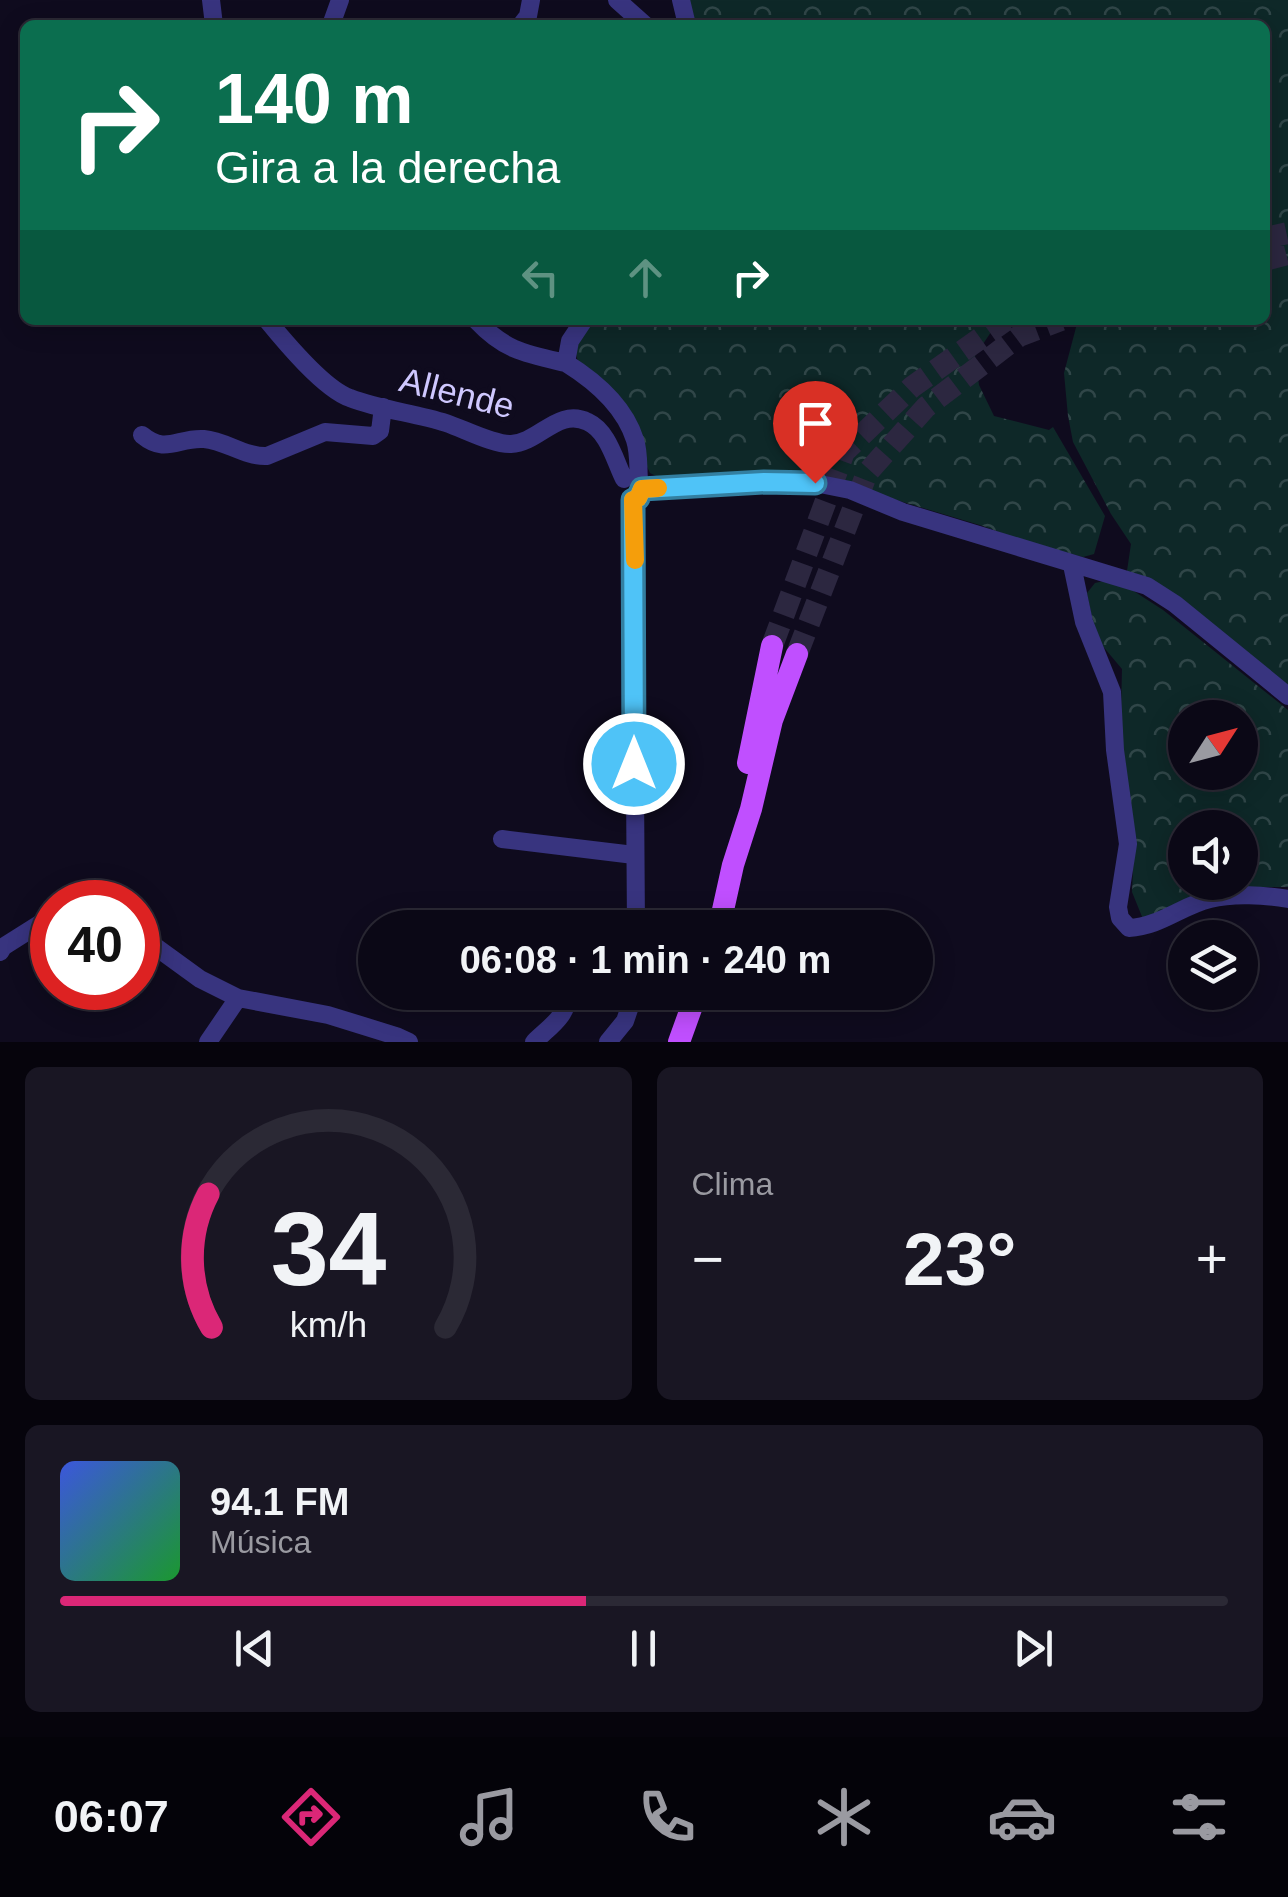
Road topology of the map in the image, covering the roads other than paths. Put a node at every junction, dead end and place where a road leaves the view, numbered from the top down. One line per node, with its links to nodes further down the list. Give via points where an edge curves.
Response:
1 (617, 0): 2 (street)
2 (639, 20)
3 (272, 325): 7 (street, Allende, via 346,397)
4 (480, 325): 6 (street, via 520,353)
5 (581, 325): 6 (street)
6 (566, 363): 9 (street, via 619,408 636,441)
7 (383, 407): 8 (street, via 373,436 325,432 267,456 198,438 161,446); 9 (street, Allende, via 507,445 570,418 588,421)
8 (142, 435)
9 (635, 487): 10 (street, via 815,483); 15 (street)
10 (1072, 565): 13 (street, via 1147,586); 17 (street, via 1084,622 1112,692 1128,844 1120,918 1129,928 1148,927 1209,899)
11 (772, 646): 16 (main road)
12 (796, 654): 16 (main road)
13 (1288, 696)
14 (502, 839): 15 (street)
15 (634, 856): 18 (street)
16 (733, 866): 19 (main road)
17 (1288, 899)
18 (636, 910)
19 (724, 910)
20 (30, 930): 21 (street)
21 (1, 948)
22 (160, 950): 23 (street)
23 (238, 998): 27 (street); 28 (street, via 328,1014)
24 (566, 1010): 29 (street)
25 (628, 1010): 30 (street)
26 (691, 1010): 31 (main road)
27 (208, 1042)
28 (409, 1042)
29 (534, 1042)
30 (608, 1042)
31 (679, 1042)

